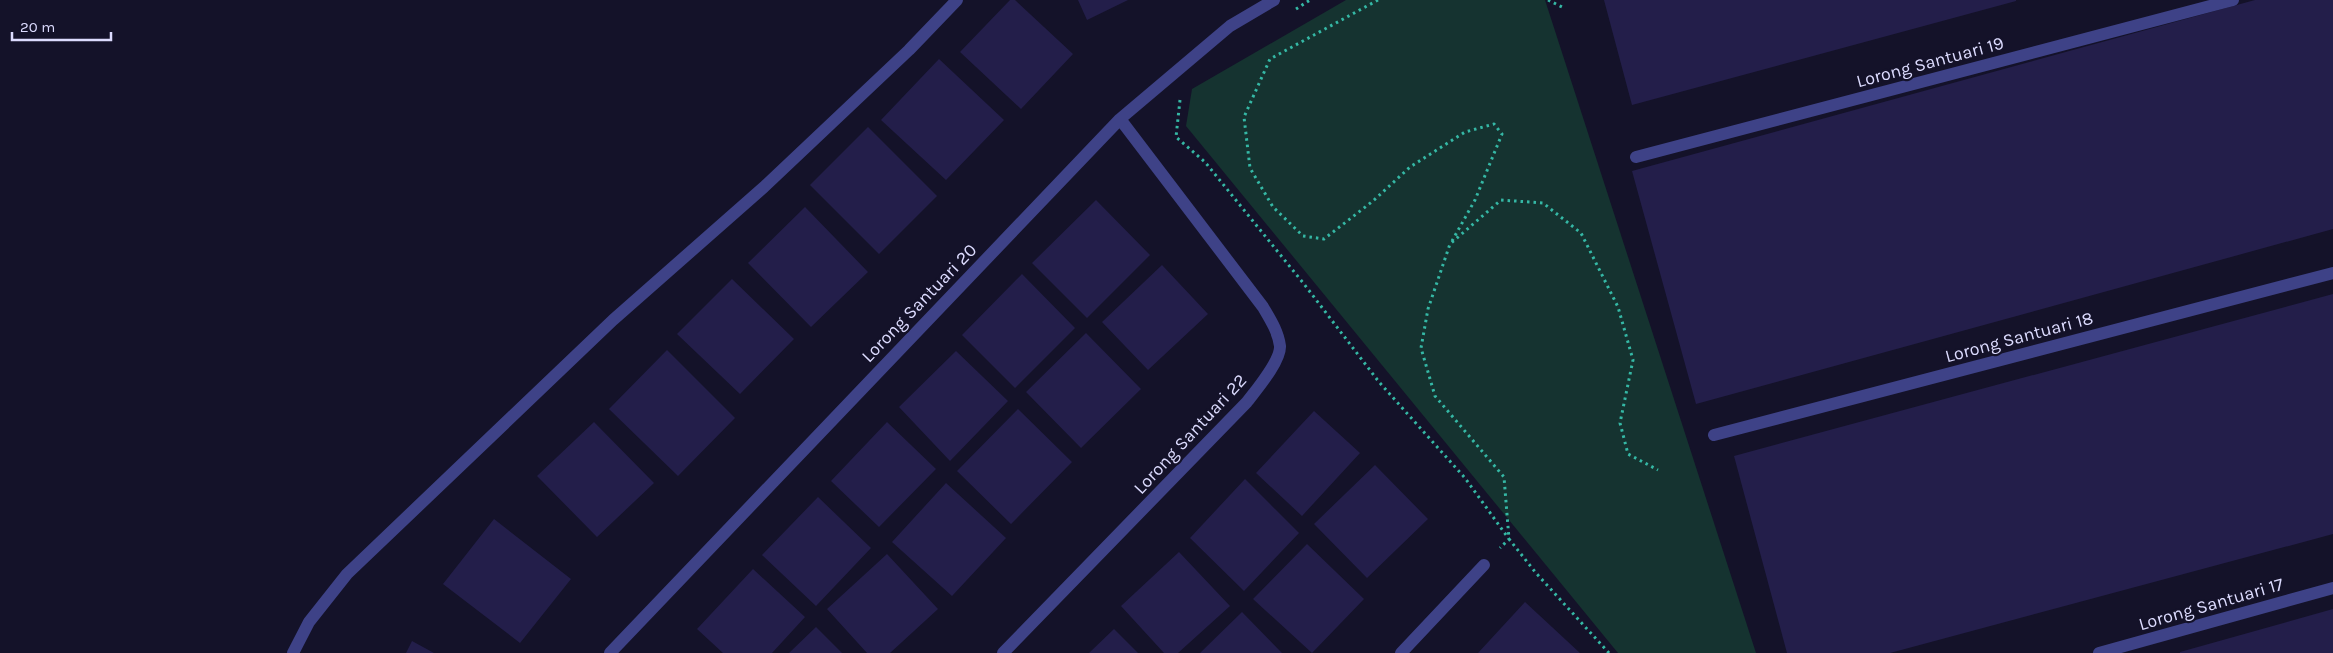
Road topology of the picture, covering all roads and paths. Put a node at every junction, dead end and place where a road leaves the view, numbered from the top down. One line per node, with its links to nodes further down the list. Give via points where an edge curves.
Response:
1 (957, 0): 19 (street, via 764,187 613,320 347,574 309,622)
2 (1274, 0): 10 (street, Lorong Santuari 20, via 1230,26)
3 (1310, 0): 8 (path)
4 (1378, 0): 12 (path, via 1270,59 1244,117 1250,168 1273,208 1304,236 1324,239 1373,201 1410,166 1465,132 1494,124 1502,134 1475,200)
5 (1548, 0): 7 (path)
6 (2233, 0): 11 (street, Lorong Santuari 19)
7 (1564, 8)
8 (1294, 10)
9 (1183, 95): 16 (path, via 1179,103 1176,137 1205,162 1378,382 1464,478)
10 (1120, 119): 20 (street, Lorong Santuari 20); 21 (street, Lorong Santuari 22, via 1263,307 1275,327 1280,348 1267,376 1247,402)
11 (1636, 157)
12 (1450, 244): 15 (path, via 1500,200 1543,202 1582,233 1618,307 1632,360 1620,423 1628,454); 16 (path, via 1428,309 1421,348 1435,396 1504,477)
13 (2333, 273): 14 (street, Lorong Santuari 18)
14 (1714, 435)
15 (1658, 470)
16 (1509, 539): 17 (path); 23 (path)
17 (1484, 565): 22 (street)
18 (2333, 588): 24 (street, Lorong Santuari 17)
19 (293, 653)
20 (610, 653)
21 (1004, 653)
22 (1401, 653)
23 (1609, 653)
24 (2099, 653)

